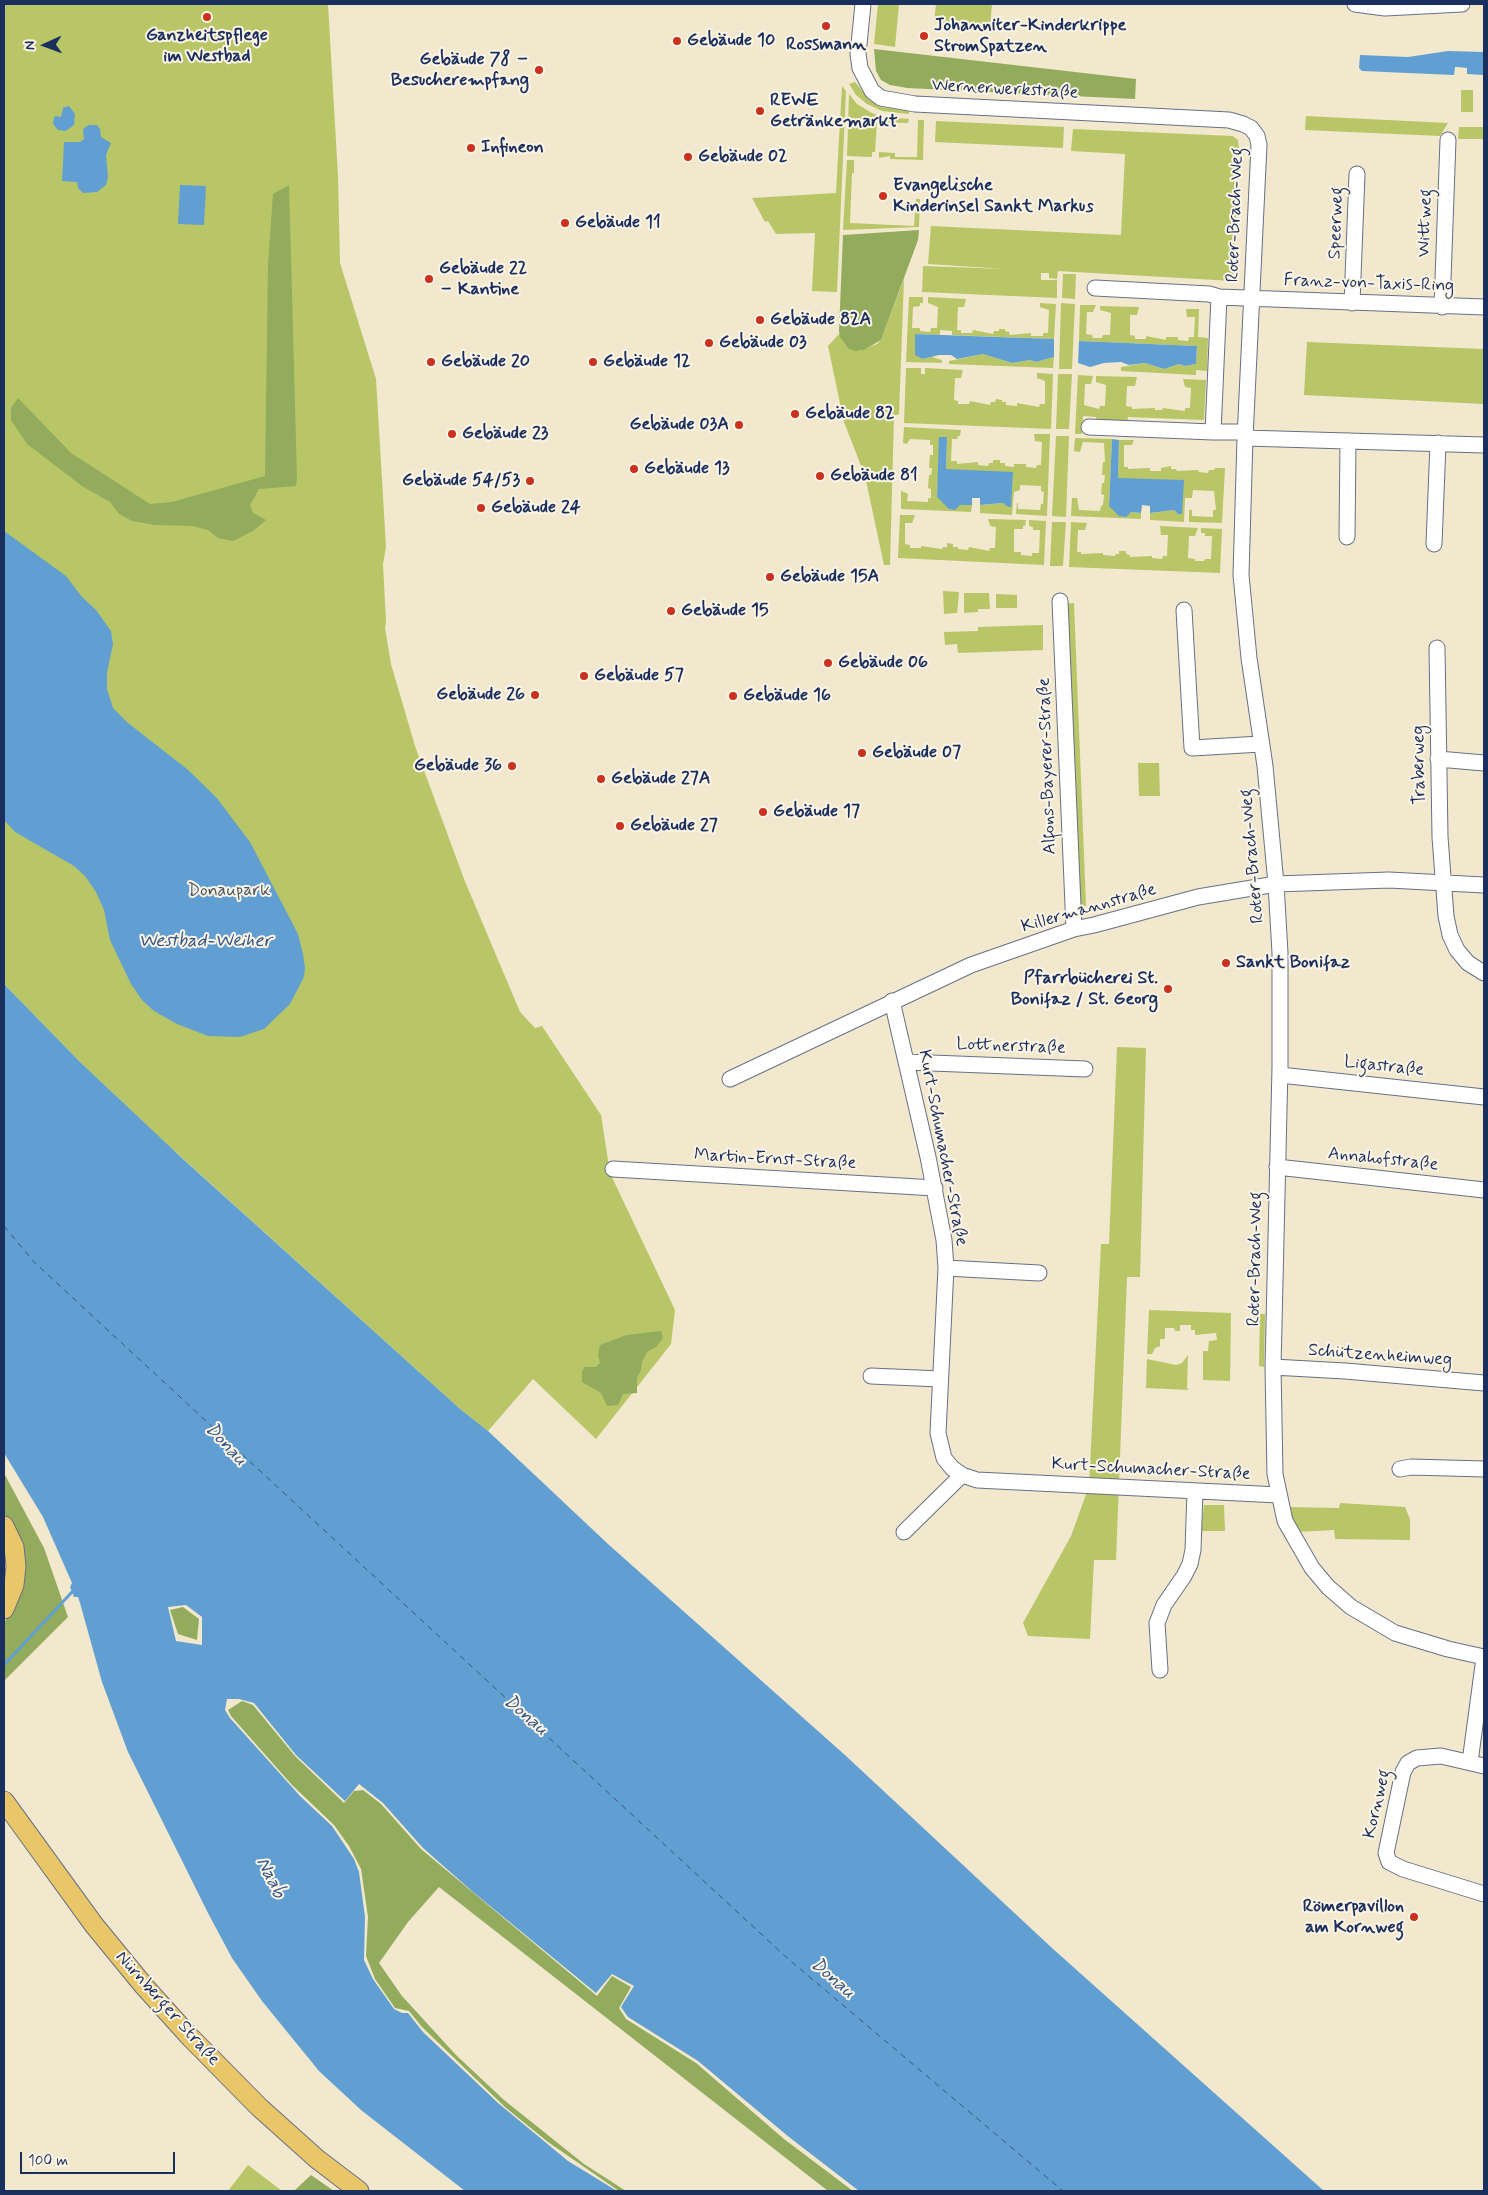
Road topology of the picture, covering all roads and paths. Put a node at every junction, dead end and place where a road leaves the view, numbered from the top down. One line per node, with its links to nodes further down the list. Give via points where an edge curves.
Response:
1 (863, 4): 4 (street, Wernerwerkstraße, via 858,54 860,68 872,91 882,98 915,104)
2 (1355, 4): 3 (street, via 1385,8)
3 (1460, 4)
4 (1229, 120): 9 (street, Roter-Brach-Weg, via 1251,128 1259,145)
5 (1448, 140): 11 (street, Wittweg)
6 (1357, 174): 10 (street, Speerweg)
7 (1095, 288): 8 (street, Roter-Brach-Weg, via 1209,294)
8 (1219, 298): 9 (street, Roter-Brach-Weg); 14 (street, Roter-Brach-Weg)
9 (1252, 299): 10 (street, Franz-von-Taxis-Ring); 15 (street, Roter-Brach-Weg)
10 (1352, 303): 11 (street, Franz-von-Taxis-Ring)
11 (1442, 307): 12 (street, Franz-von-Taxis-Ring)
12 (1484, 307)
13 (1089, 427): 14 (street)
14 (1213, 432): 15 (street)
15 (1245, 435): 16 (street); 24 (street, Roter-Brach-Weg, via 1241,576)
16 (1348, 441): 17 (street); 19 (street)
17 (1438, 443): 18 (street); 20 (street)
18 (1484, 445)
19 (1347, 537)
20 (1434, 544)
21 (1060, 601): 30 (street, Alfons-Bayerer-Straße)
22 (1184, 610): 24 (street, via 1192,748)
23 (1437, 648): 25 (street, Traberweg)
24 (1261, 744): 28 (street, Roter-Brach-Weg)
25 (1438, 759): 26 (street); 27 (street, Traberweg)
26 (1484, 763)
27 (1443, 882): 28 (street, Killermannstraße, via 1389,880); 29 (street, Killermannstraße); 31 (street, Traberweg, via 1450,935 1468,963)
28 (1276, 884): 30 (street, Killermannstraße, via 1198,897); 35 (street, Roter-Brach-Weg, via 1280,953)
29 (1484, 885)
30 (1074, 929): 32 (street, Killermannstraße, via 971,965)
31 (1484, 972)
32 (892, 1001): 33 (street, Kurt-Schumacher-Straße); 36 (street, Killermannstraße)
33 (906, 1062): 34 (street, Lottnerstraße); 40 (street, Kurt-Schumacher-Straße)
34 (1085, 1069)
35 (1280, 1074): 37 (street, Ligastraße); 38 (street, Roter-Brach-Weg)
36 (730, 1079)
37 (1484, 1097)
38 (1277, 1167): 41 (street, Annahofstraße); 44 (street, Roter-Brach-Weg)
39 (612, 1169): 40 (street, Martin-Ernst-Straße)
40 (934, 1188): 42 (street, Kurt-Schumacher-Straße)
41 (1484, 1190)
42 (946, 1268): 43 (street); 46 (street, Kurt-Schumacher-Straße)
43 (1039, 1273)
44 (1273, 1368): 47 (street, Schützenheimweg); 52 (street, Roter-Brach-Weg, via 1274,1474)
45 (872, 1376): 46 (street)
46 (940, 1380): 50 (street, Kurt-Schumacher-Straße, via 940,1446 944,1458)
47 (1484, 1383)
48 (1400, 1469): 49 (street)
49 (1484, 1469)
50 (962, 1475): 51 (street, Kurt-Schumacher-Straße, via 976,1480); 54 (street)
51 (1195, 1491): 52 (street, Kurt-Schumacher-Straße); 57 (street, via 1190,1564 1156,1623)
52 (1279, 1495): 56 (street, Roter-Brach-Weg, via 1285,1521 1312,1568 1351,1607 1395,1632)
53 (4, 1526): 55 (main road, via 14,1547 16,1566 14,1585)
54 (904, 1532)
55 (4, 1609)
56 (1484, 1657): 58 (street)
57 (1160, 1670)
58 (1477, 1764): 60 (street, Kornweg, via 1441,1756 1417,1758 1408,1763 1403,1772 1386,1853 1389,1862 1402,1870)
59 (4, 1801): 61 (main road, Nürnberger Straße, via 94,1925 150,1993 259,2106 317,2159)
60 (1484, 1894)
61 (359, 2191)

